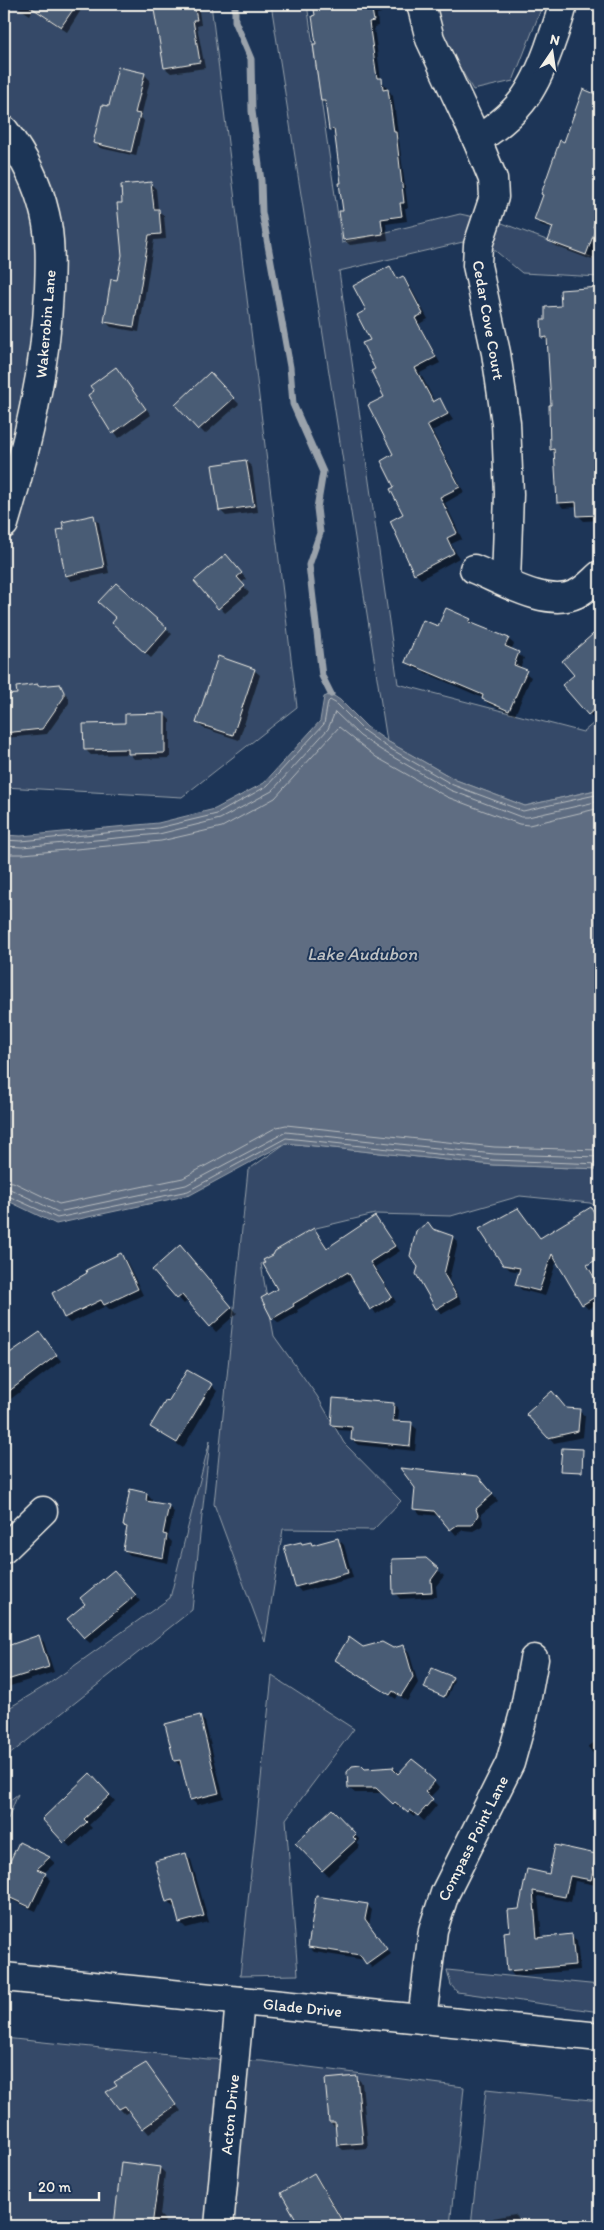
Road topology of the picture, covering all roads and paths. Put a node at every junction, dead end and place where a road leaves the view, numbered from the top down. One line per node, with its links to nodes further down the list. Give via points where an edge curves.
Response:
1 (421, 4): 4 (street, Cedar Cove Court, via 430,40)
2 (563, 4): 4 (street, via 538,79 522,103 500,125)
3 (4, 130): 5 (street, Wakerobin Lane, via 34,179 51,251 48,315 39,388 24,457)
4 (477, 140): 8 (street, Cedar Cove Court, via 494,180 494,197 478,244 477,265 496,353 506,423 509,494)
5 (4, 524)
6 (474, 569): 8 (street)
7 (600, 575): 8 (street, via 578,594 561,599 546,598)
8 (506, 582)
9 (44, 1511): 10 (street)
10 (4, 1549)
11 (534, 1659): 14 (street, Compass Point Lane, via 524,1713 510,1762 445,1893 433,1930)
12 (4, 1977): 13 (street, Glade Drive)
13 (240, 2001): 14 (street, Glade Drive); 16 (street, Acton Drive)
14 (422, 2020): 15 (street, Glade Drive)
15 (600, 2038)
16 (219, 2226)

